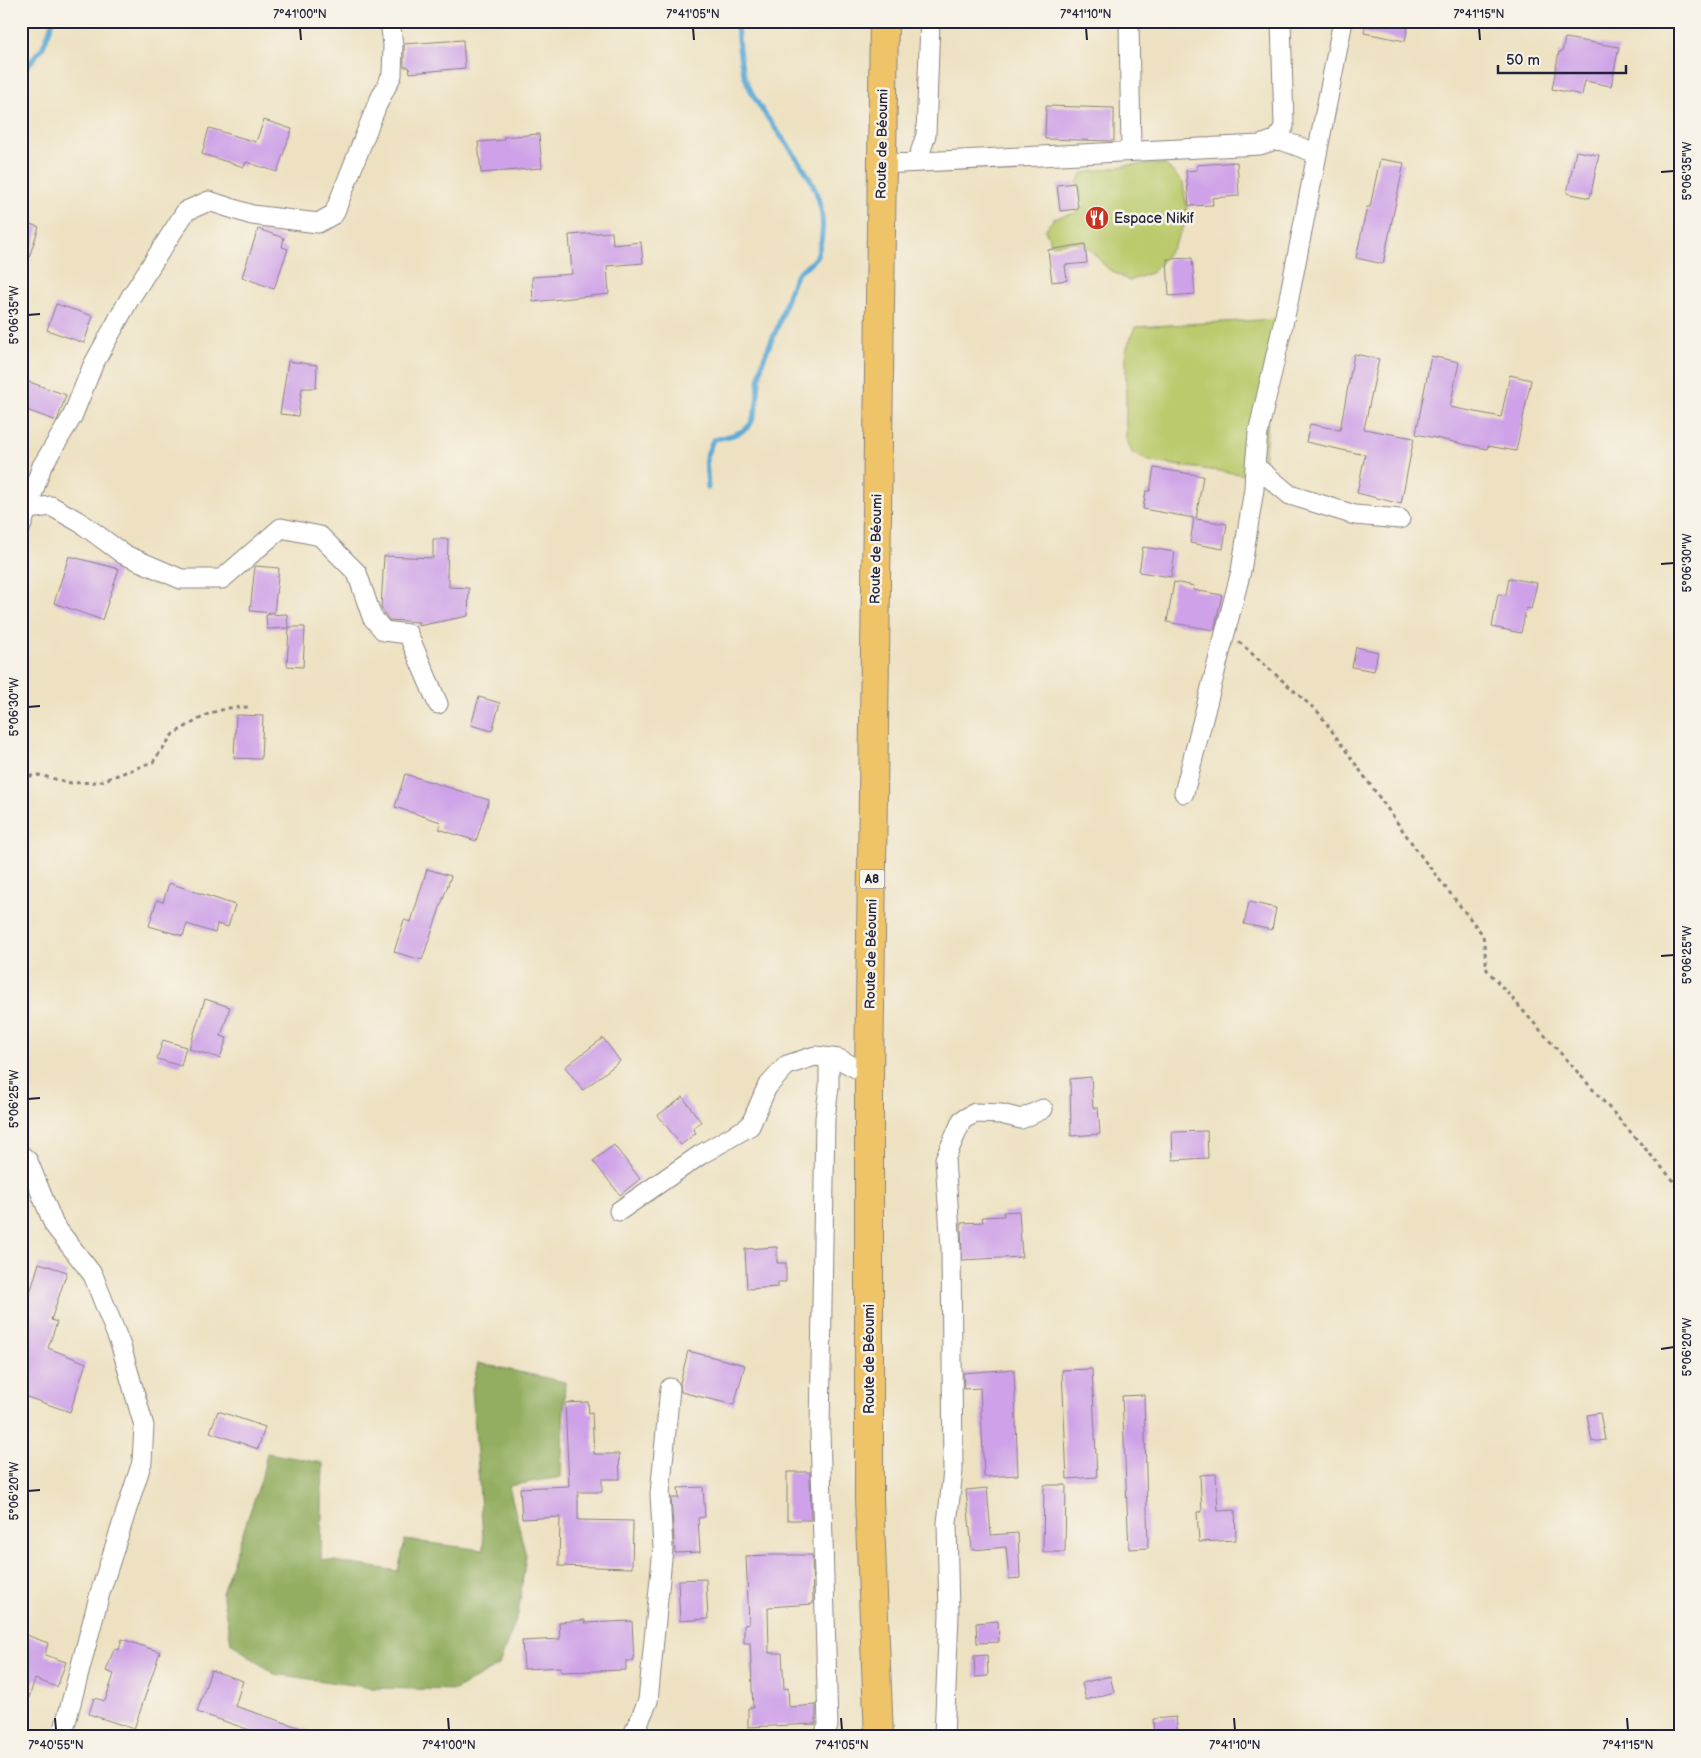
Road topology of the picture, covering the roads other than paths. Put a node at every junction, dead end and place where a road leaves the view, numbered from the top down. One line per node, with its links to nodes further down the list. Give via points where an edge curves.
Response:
1 (390, 21): 13 (street, via 392,75 334,214 318,223 252,215 209,202 186,211 130,298 93,365 72,416 42,466)
2 (884, 21): 11 (main road, Route de Béoumi / A8)
3 (930, 21): 10 (street, via 926,134)
4 (1129, 21): 8 (street)
5 (1281, 21): 7 (street, via 1284,126)
6 (1343, 21): 9 (street)
7 (1278, 138): 8 (street, via 1260,145); 9 (street)
8 (1131, 151): 10 (street)
9 (1316, 153): 12 (street, via 1258,433)
10 (917, 162): 11 (street)
11 (882, 164): 19 (main road, Route de Béoumi / A8)
12 (1255, 466): 14 (street, via 1290,495 1355,515); 17 (street, via 1241,571)
13 (28, 509): 15 (street); 16 (street, via 51,506 81,523 122,554 181,579 222,579 281,528 320,536 357,573 372,617 384,631 408,634)
14 (1400, 520)
15 (21, 528)
16 (438, 704)
17 (1184, 793)
18 (828, 1058): 19 (street, via 839,1059); 22 (street, via 815,1056 787,1065 768,1088 750,1126 700,1155); 26 (street, via 820,1410 828,1726)
19 (869, 1076): 27 (main road, Route de Béoumi / A8, via 870,1499)
20 (1043, 1108): 28 (street, via 1021,1119 976,1113 962,1120 945,1159 951,1248 953,1471 947,1523 949,1614)
21 (21, 1155): 24 (street, via 28,1161 54,1225 93,1275 121,1346 144,1426 142,1462 100,1593)
22 (619, 1211)
23 (670, 1388): 25 (street, via 660,1494 663,1548 648,1701)
24 (62, 1737)
25 (632, 1737)
26 (823, 1737)
27 (879, 1737)
28 (944, 1737)

